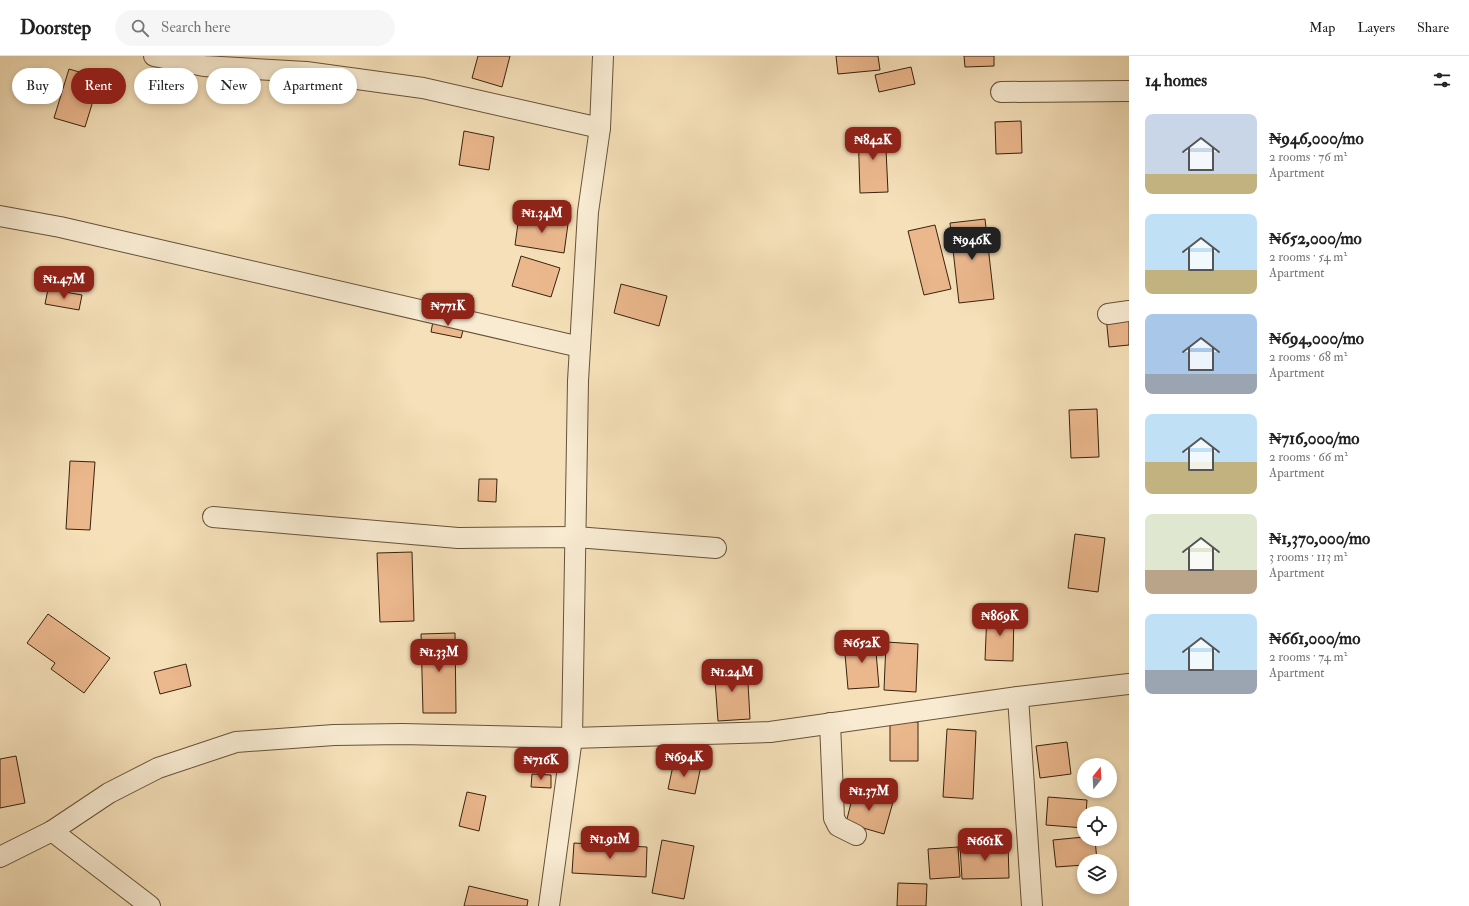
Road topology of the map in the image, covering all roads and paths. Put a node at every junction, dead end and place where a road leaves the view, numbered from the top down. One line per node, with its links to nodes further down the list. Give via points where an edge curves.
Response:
1 (154, 56): 3 (street, via 204,66)
2 (603, 56): 6 (street)
3 (273, 63): 6 (street, via 306,72 423,88)
4 (1129, 91): 5 (street)
5 (1001, 92)
6 (600, 128): 10 (street, via 588,212)
7 (0, 216): 10 (street, via 60,227)
8 (1129, 311): 9 (street)
9 (1108, 314)
10 (580, 347): 16 (street)
11 (213, 517): 12 (street, via 458,538 576,536)
12 (716, 548)
13 (1129, 684): 14 (street)
14 (1018, 697): 15 (street); 22 (street)
15 (830, 723): 16 (street, via 770,732); 18 (street, via 834,818 838,826)
16 (572, 738): 17 (street, via 402,734 334,735 236,742 158,768 109,793); 21 (street)
17 (52, 831): 19 (street); 20 (street)
18 (856, 835)
19 (0, 857)
20 (150, 906)
21 (549, 906)
22 (1032, 906)

